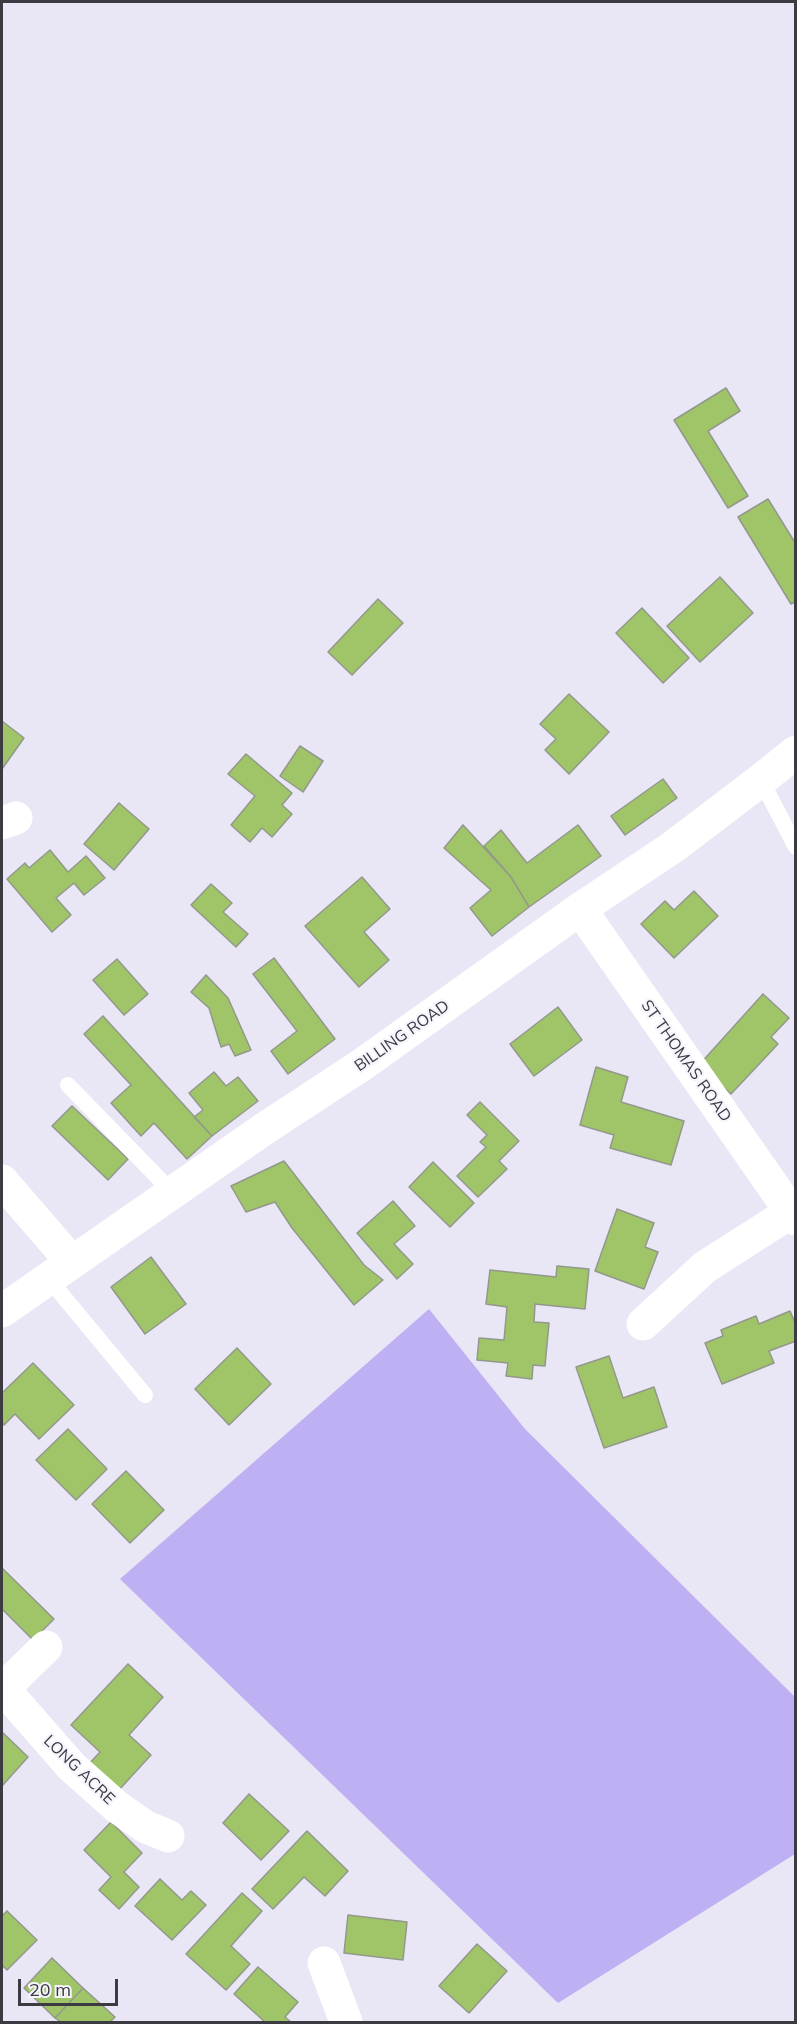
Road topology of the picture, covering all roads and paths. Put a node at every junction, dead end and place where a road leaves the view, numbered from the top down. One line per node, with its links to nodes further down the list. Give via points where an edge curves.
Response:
1 (795, 752): 2 (street, BILLING ROAD)
2 (761, 780): 3 (lane); 4 (street, BILLING ROAD)
3 (795, 848)
4 (580, 909): 7 (street, BILLING ROAD, via 363,1064); 8 (street, ST THOMAS ROAD)
5 (68, 1085): 7 (lane)
6 (2, 1181): 9 (street)
7 (172, 1192): 9 (street, BILLING ROAD)
8 (793, 1216): 11 (street, ST THOMAS ROAD, via 705,1267)
9 (59, 1269): 10 (street, BILLING ROAD); 12 (lane)
10 (2, 1311)
11 (643, 1324)
12 (145, 1395)
13 (46, 1647): 14 (street, LONG ACRE)
14 (2, 1688): 15 (street, LONG ACRE, via 71,1766 117,1807 146,1827)
15 (168, 1836)
16 (324, 1963): 17 (street)
17 (346, 2022)

